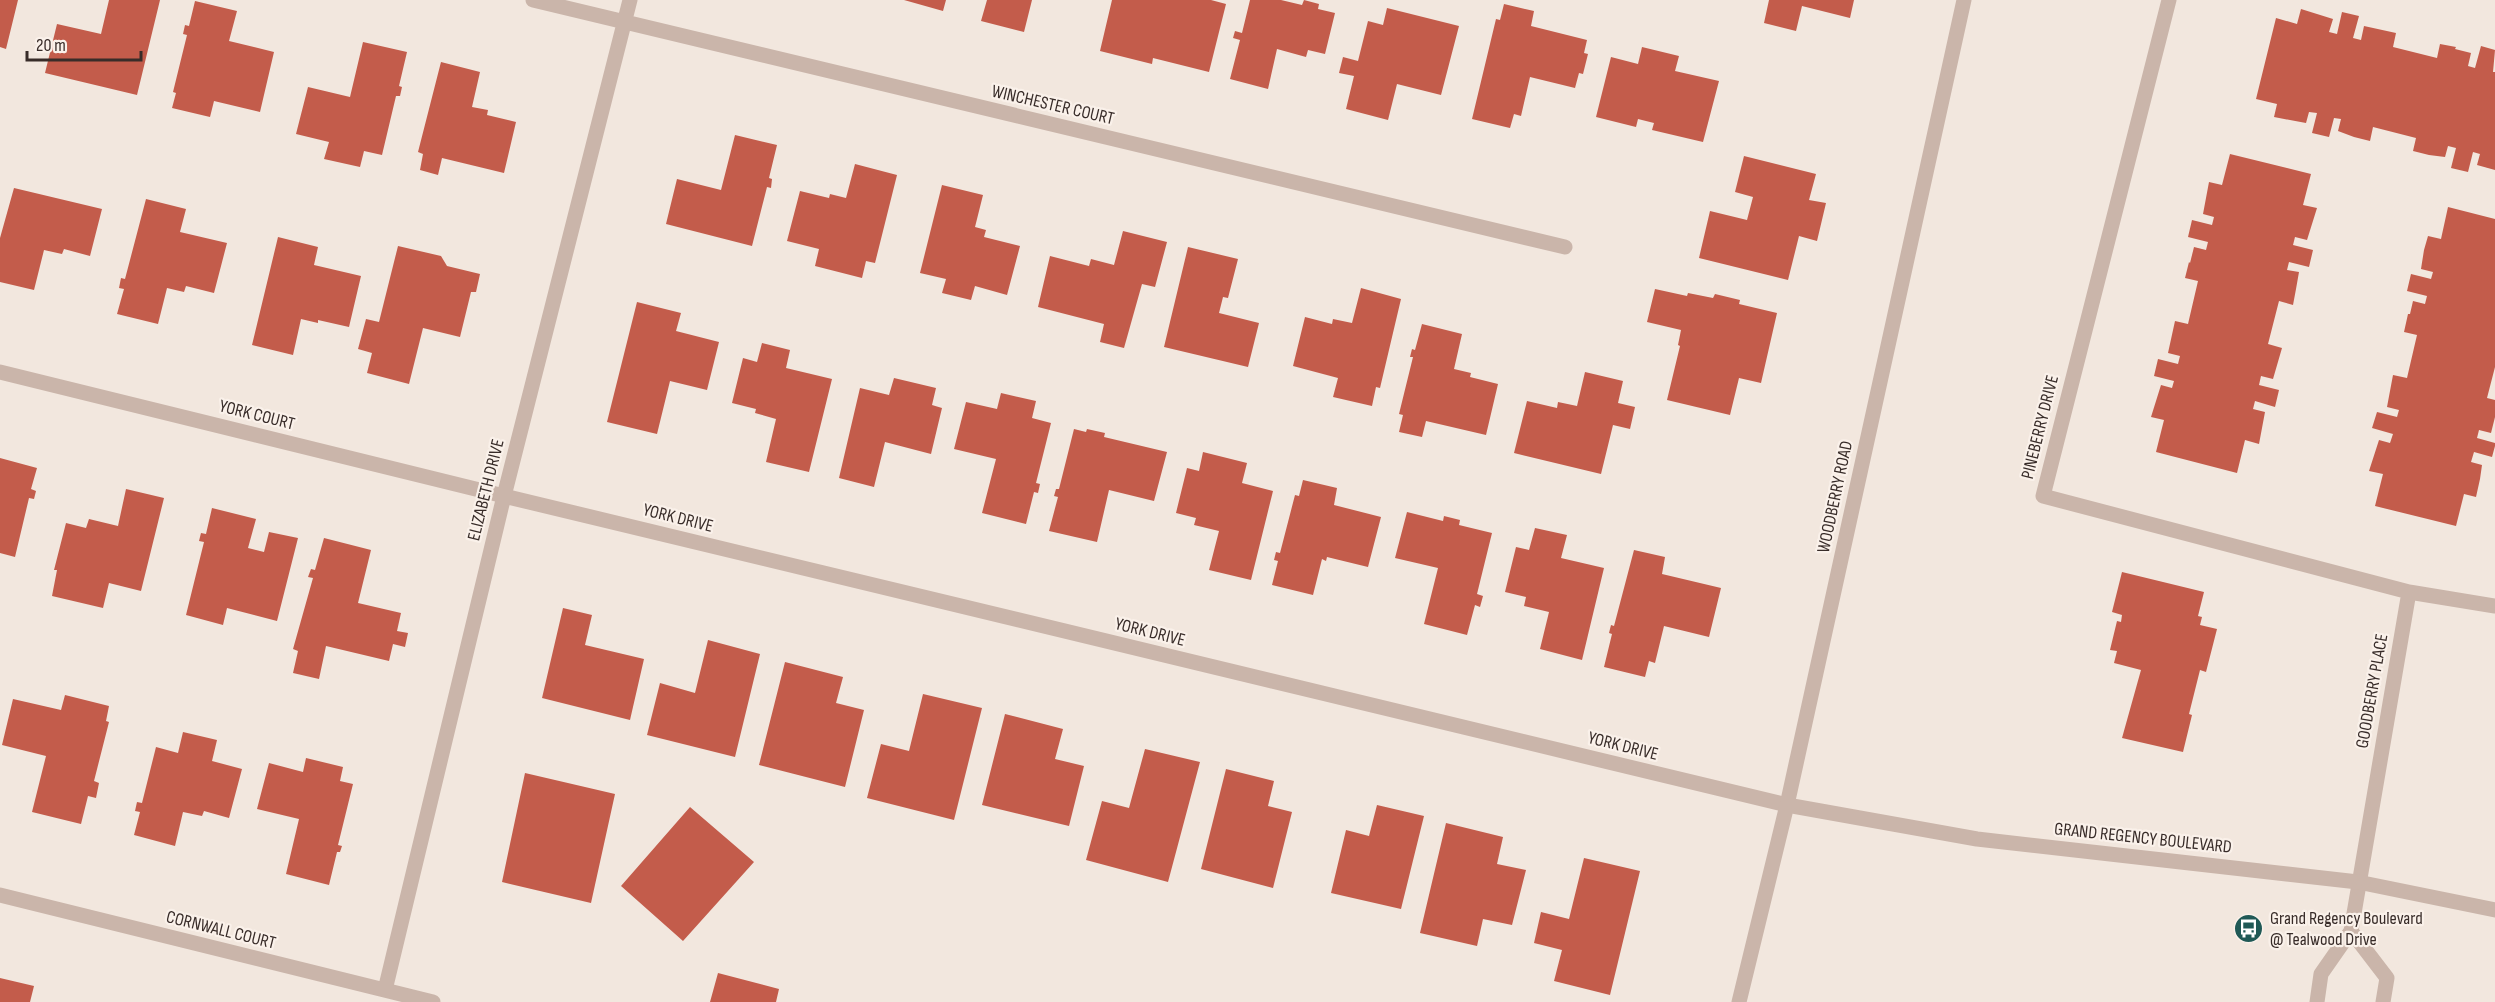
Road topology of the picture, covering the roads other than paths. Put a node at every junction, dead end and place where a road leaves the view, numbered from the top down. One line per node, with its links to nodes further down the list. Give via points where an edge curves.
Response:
1 (533, 0): 5 (street, WINCHESTER COURT)
2 (630, 0): 5 (street, ELIZABETH DRIVE)
3 (1964, 0): 11 (street, WOODBERRY ROAD)
4 (2169, 0): 9 (street, PINEBERRY DRIVE, via 2043,496)
5 (625, 23): 6 (street, WINCHESTER COURT); 8 (street, ELIZABETH DRIVE)
6 (1564, 247)
7 (0, 372): 8 (street, YORK COURT)
8 (504, 496): 11 (street, YORK DRIVE); 16 (street, ELIZABETH DRIVE)
9 (2409, 592): 10 (street); 12 (street, GOODBERRY PLACE)
10 (2495, 606)
11 (1787, 805): 12 (street, GRAND REGENCY BOULEVARD, via 1977,839); 18 (street, WOODBERRY ROAD)
12 (2358, 882): 14 (street, GRAND REGENCY BOULEVARD); 15 (street, GOODBERRY PLACE)
13 (0, 895): 16 (street, CORNWALL COURT)
14 (2495, 910)
15 (2350, 931): 19 (street, via 2321,974); 20 (street, via 2387,978)
16 (385, 990): 17 (street, CORNWALL COURT)
17 (433, 1002)
18 (1739, 1002)
19 (2317, 1002)
20 (2383, 1002)

